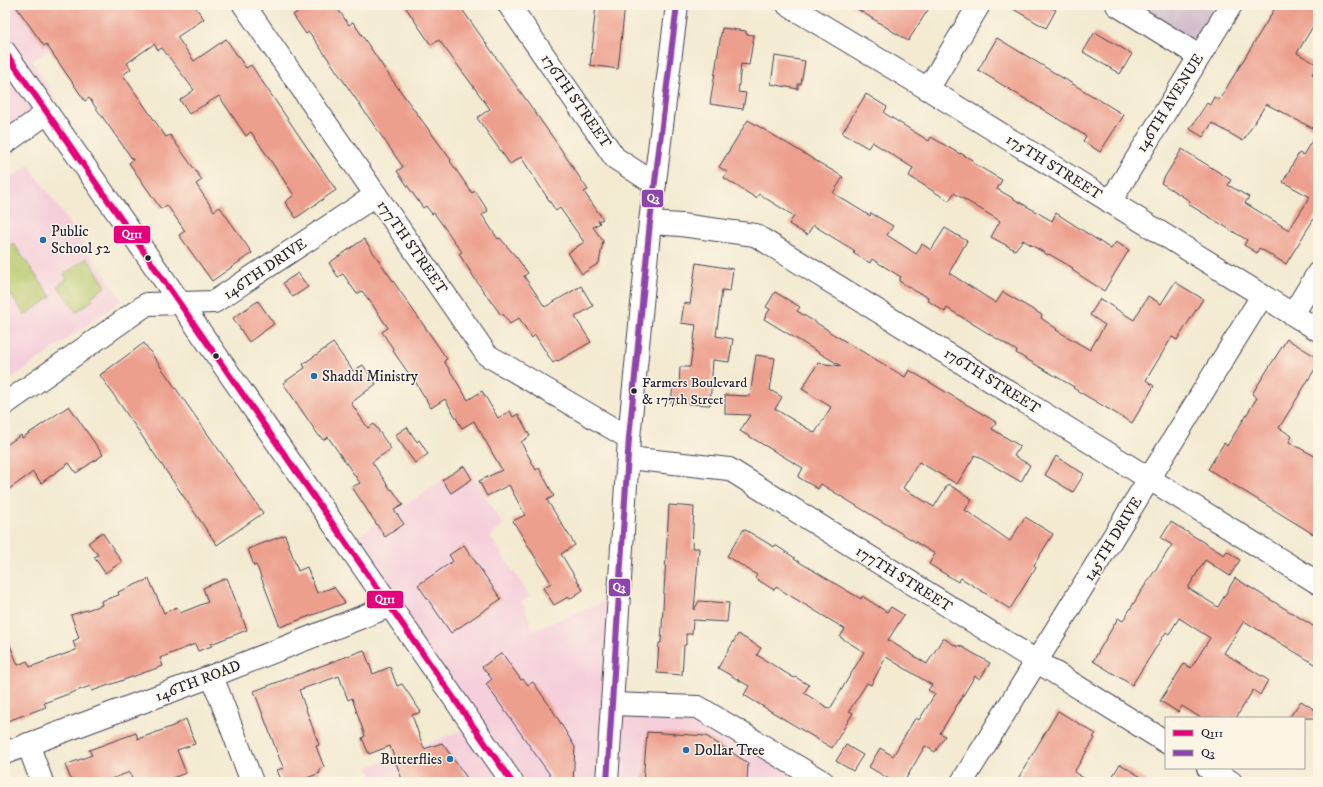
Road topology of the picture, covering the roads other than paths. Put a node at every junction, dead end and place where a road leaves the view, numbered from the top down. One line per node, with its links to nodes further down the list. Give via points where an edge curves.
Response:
1 (244, 5): 14 (street, 177TH STREET)
2 (510, 5): 13 (street, 176TH STREET, via 615,158)
3 (677, 5): 13 (street)
4 (788, 5): 10 (street, 175TH STREET)
5 (979, 5): 10 (street)
6 (1117, 5): 9 (street)
7 (1231, 5): 9 (street, 146TH AVENUE)
8 (5, 52): 11 (street)
9 (1200, 56): 15 (street, 146TH AVENUE)
10 (928, 88): 15 (street, 175TH STREET)
11 (47, 113): 12 (street); 19 (street)
12 (5, 143)
13 (655, 184): 16 (street)
14 (376, 195): 19 (street, 146TH DRIVE, via 214,302); 23 (street, 177TH STREET, via 487,355)
15 (1110, 202): 18 (street, 175TH STREET)
16 (650, 224): 23 (street); 24 (street, 176TH STREET, via 681,225 755,235)
17 (1318, 273): 20 (street)
18 (1262, 296): 20 (street, 175TH STREET); 24 (street, 145TH DRIVE)
19 (181, 304): 22 (street, 146TH DRIVE, via 147,304); 26 (street)
20 (1293, 314): 21 (street, 175TH STREET)
21 (1318, 330)
22 (5, 404)
23 (628, 448): 27 (street, 177TH STREET, via 729,469); 29 (street)
24 (1150, 479): 25 (street, 176TH STREET); 27 (street, 145TH DRIVE)
25 (1318, 583)
26 (390, 606): 28 (street, 146TH ROAD); 36 (street)
27 (1037, 662): 30 (street, 177TH STREET); 39 (street, 145TH DRIVE)
28 (212, 676): 31 (street, 146TH ROAD); 35 (street)
29 (612, 704): 37 (street); 38 (street, via 698,707)
30 (1165, 741)
31 (28, 744): 32 (street, 146TH ROAD); 34 (street)
32 (5, 753)
33 (1210, 769): 40 (street)
34 (42, 782)
35 (252, 782)
36 (512, 782)
37 (607, 782)
38 (823, 782)
39 (962, 782)
40 (1230, 782)

